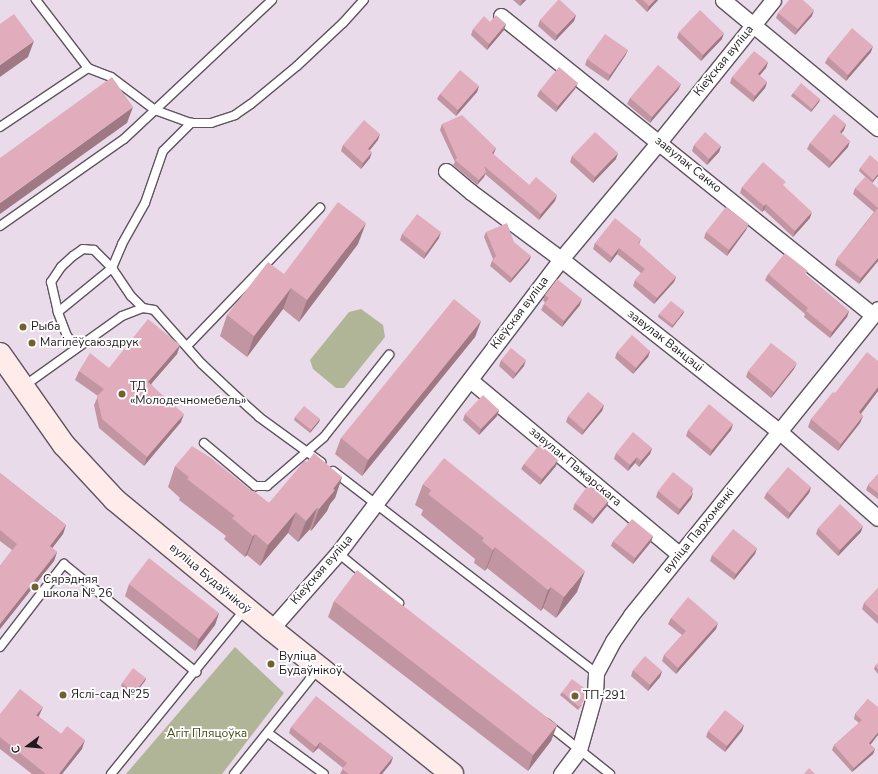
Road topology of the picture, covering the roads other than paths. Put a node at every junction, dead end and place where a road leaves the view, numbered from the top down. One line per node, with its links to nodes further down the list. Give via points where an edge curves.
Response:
1 (36, 0): 8 (lane)
2 (272, 0): 9 (lane)
3 (364, 0): 10 (lane, via 343,23 251,104 235,115 211,124)
4 (723, 0): 7 (street)
5 (773, 0): 7 (street, Кіеўская вуліца)
6 (501, 16): 13 (street, завулак Сакко)
7 (754, 25): 12 (street); 13 (street, Кіеўская вуліца)
8 (88, 68): 9 (lane, via 111,78); 11 (lane)
9 (155, 110): 10 (lane); 16 (lane, via 124,139)
10 (191, 123): 18 (lane, via 163,151 144,202)
11 (0, 127)
12 (878, 128)
13 (659, 142): 17 (street, Кіеўская вуліца); 21 (street, завулак Сакко)
14 (446, 171): 17 (street, завулак Ванцэці)
15 (320, 208): 22 (lane)
16 (0, 226)
17 (561, 259): 26 (street, Кіеўская вуліца); 28 (street, завулак Ванцэці)
18 (112, 268): 19 (lane, via 131,296); 20 (lane); 20 (lane, via 94,250 83,249 72,256 51,282)
19 (143, 308): 22 (lane, via 154,310); 23 (lane, via 122,316)
20 (58, 312): 23 (lane, via 67,336)
21 (876, 312): 28 (street, вуліца Пархоменкі)
22 (187, 346): 30 (lane, via 202,364 259,417)
23 (76, 347): 27 (lane)
24 (0, 354): 27 (main road, вуліца Будаўнікоў)
25 (389, 355): 30 (lane, via 324,437)
26 (470, 380): 31 (street, Кіеўская вуліца); 34 (street, завулак Пажарскага)
27 (24, 387): 35 (main road, вуліца Будаўнікоў, via 73,456 115,500)
28 (780, 432): 32 (street, завулак Ванцэці); 34 (street, вуліца Пархоменкі)
29 (204, 443): 30 (lane, via 255,486 261,487 276,480)
30 (306, 451): 31 (lane)
31 (377, 504): 33 (street, Кіеўская вуліца); 41 (lane)
32 (878, 518)
33 (338, 553): 36 (lane); 37 (street, Кіеўская вуліца)
34 (680, 555): 41 (street, вуліца Пархоменкі, via 613,640)
35 (246, 609): 37 (main road, вуліца Будаўнікоў); 40 (lane)
36 (406, 609)
37 (271, 630): 39 (main road, вуліца Будаўнікоў)
38 (0, 647): 40 (lane, via 64,564)
39 (320, 668): 43 (lane); 48 (main road, вуліца Будаўнікоў)
40 (196, 672): 45 (lane)
41 (596, 673): 44 (street, вуліца Пархоменкі, via 596,693)
42 (542, 720): 44 (lane)
43 (268, 733): 46 (lane); 47 (lane)
44 (580, 750): 49 (street, вуліца Пархоменкі); 50 (lane)
45 (111, 774)
46 (234, 774)
47 (324, 774)
48 (452, 774)
49 (561, 774)
50 (610, 774)

